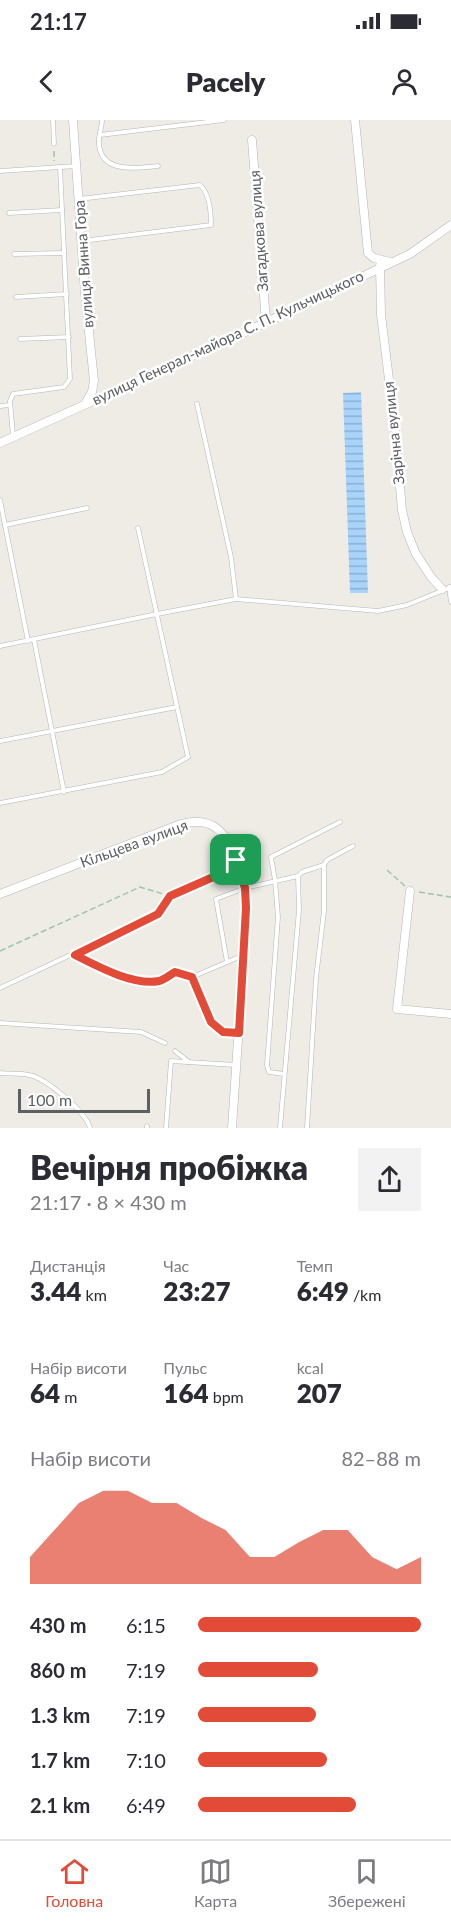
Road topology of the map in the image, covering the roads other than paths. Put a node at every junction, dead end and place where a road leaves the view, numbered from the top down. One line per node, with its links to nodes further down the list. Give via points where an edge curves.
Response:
1 (53, 120): 8 (lane)
2 (73, 120): 9 (street, вулиця Винна Гора)
3 (102, 120): 6 (lane)
4 (224, 120): 6 (lane)
5 (355, 120): 22 (street, via 368,253)
6 (100, 135): 10 (lane, via 99,149 108,163 121,167)
7 (252, 140): 26 (street, Загадкова вулиця)
8 (54, 144)
9 (77, 166): 11 (lane); 13 (street, вулиця Винна Гора)
10 (158, 166)
11 (60, 167): 12 (lane); 14 (lane)
12 (0, 171)
13 (79, 199): 19 (street, вулиця Винна Гора); 19 (lane, via 200,185 211,211 211,225)
14 (62, 210): 15 (lane); 20 (lane)
15 (9, 213)
16 (451, 225): 18 (street, вулиця Генерал-майора С. П. Кульчицького)
17 (451, 232): 18 (street)
18 (441, 233): 22 (street, вулиця Генерал-майора С. П. Кульчицького)
19 (82, 241): 31 (street, вулиця Винна Гора, via 94,381)
20 (64, 253): 21 (lane); 24 (lane)
21 (14, 254)
22 (392, 262): 23 (street, вулиця Генерал-майора С. П. Кульчицького)
23 (380, 266): 26 (street, вулиця Генерал-майора С. П. Кульчицького); 39 (street, Зарічна вулиця, via 381,315 402,510 416,554 430,577)
24 (66, 294): 25 (lane); 27 (lane)
25 (16, 297)
26 (266, 322): 31 (street, вулиця Генерал-майора С. П. Кульчицького)
27 (69, 337): 28 (lane); 30 (lane, via 68,384 17,392)
28 (20, 339)
29 (197, 404): 40 (lane)
30 (10, 405): 32 (lane); 33 (lane)
31 (84, 405): 33 (street, вулиця Генерал-майора С. П. Кульчицького)
32 (0, 406)
33 (13, 437): 34 (street, вулиця Генерал-майора С. П. Кульчицького)
34 (0, 443)
35 (0, 500): 37 (lane)
36 (87, 508): 37 (lane)
37 (5, 525): 44 (lane)
38 (138, 528): 42 (lane)
39 (447, 588): 40 (lane, via 378,611); 41 (lane)
40 (237, 600): 42 (lane)
41 (451, 602)
42 (157, 614): 43 (lane); 46 (lane)
43 (34, 640): 44 (lane); 47 (lane)
44 (28, 641): 45 (lane)
45 (0, 646)
46 (177, 707): 47 (lane); 49 (lane, via 188,757 162,772)
47 (52, 731): 48 (lane); 49 (lane)
48 (0, 741)
49 (64, 792): 50 (lane)
50 (0, 803)
51 (340, 822): 55 (lane, via 271,857)
52 (352, 846): 53 (lane)
53 (324, 865): 54 (lane); 76 (lane)
54 (298, 876): 55 (lane); 71 (lane, via 299,910)
55 (275, 880): 56 (lane); 71 (lane, via 278,917 267,1065 269,1072)
56 (245, 888): 58 (street, Кільцева вулиця, via 225,837 216,827 191,822); 60 (street, Кільцева вулиця); 61 (lane, via 216,898)
57 (410, 891): 63 (street, via 397,1009)
58 (0, 894)
59 (158, 914): 62 (lane)
60 (245, 955): 61 (lane); 65 (street, Кільцева вулиця)
61 (227, 962): 65 (lane, via 192,977 211,1022 223,1032)
62 (0, 988)
63 (451, 1014)
64 (0, 1023): 66 (lane, via 141,1032)
65 (239, 1033): 69 (street, Кільцева вулиця)
66 (165, 1043)
67 (175, 1051): 68 (lane)
68 (189, 1062): 69 (lane); 73 (lane, via 171,1061)
69 (237, 1065): 74 (street, Кільцева вулиця)
70 (0, 1073): 72 (lane, via 43,1080 81,1113)
71 (284, 1074): 75 (lane)
72 (90, 1128)
73 (166, 1128)
74 (232, 1128)
75 (280, 1128)
76 (307, 1128)

